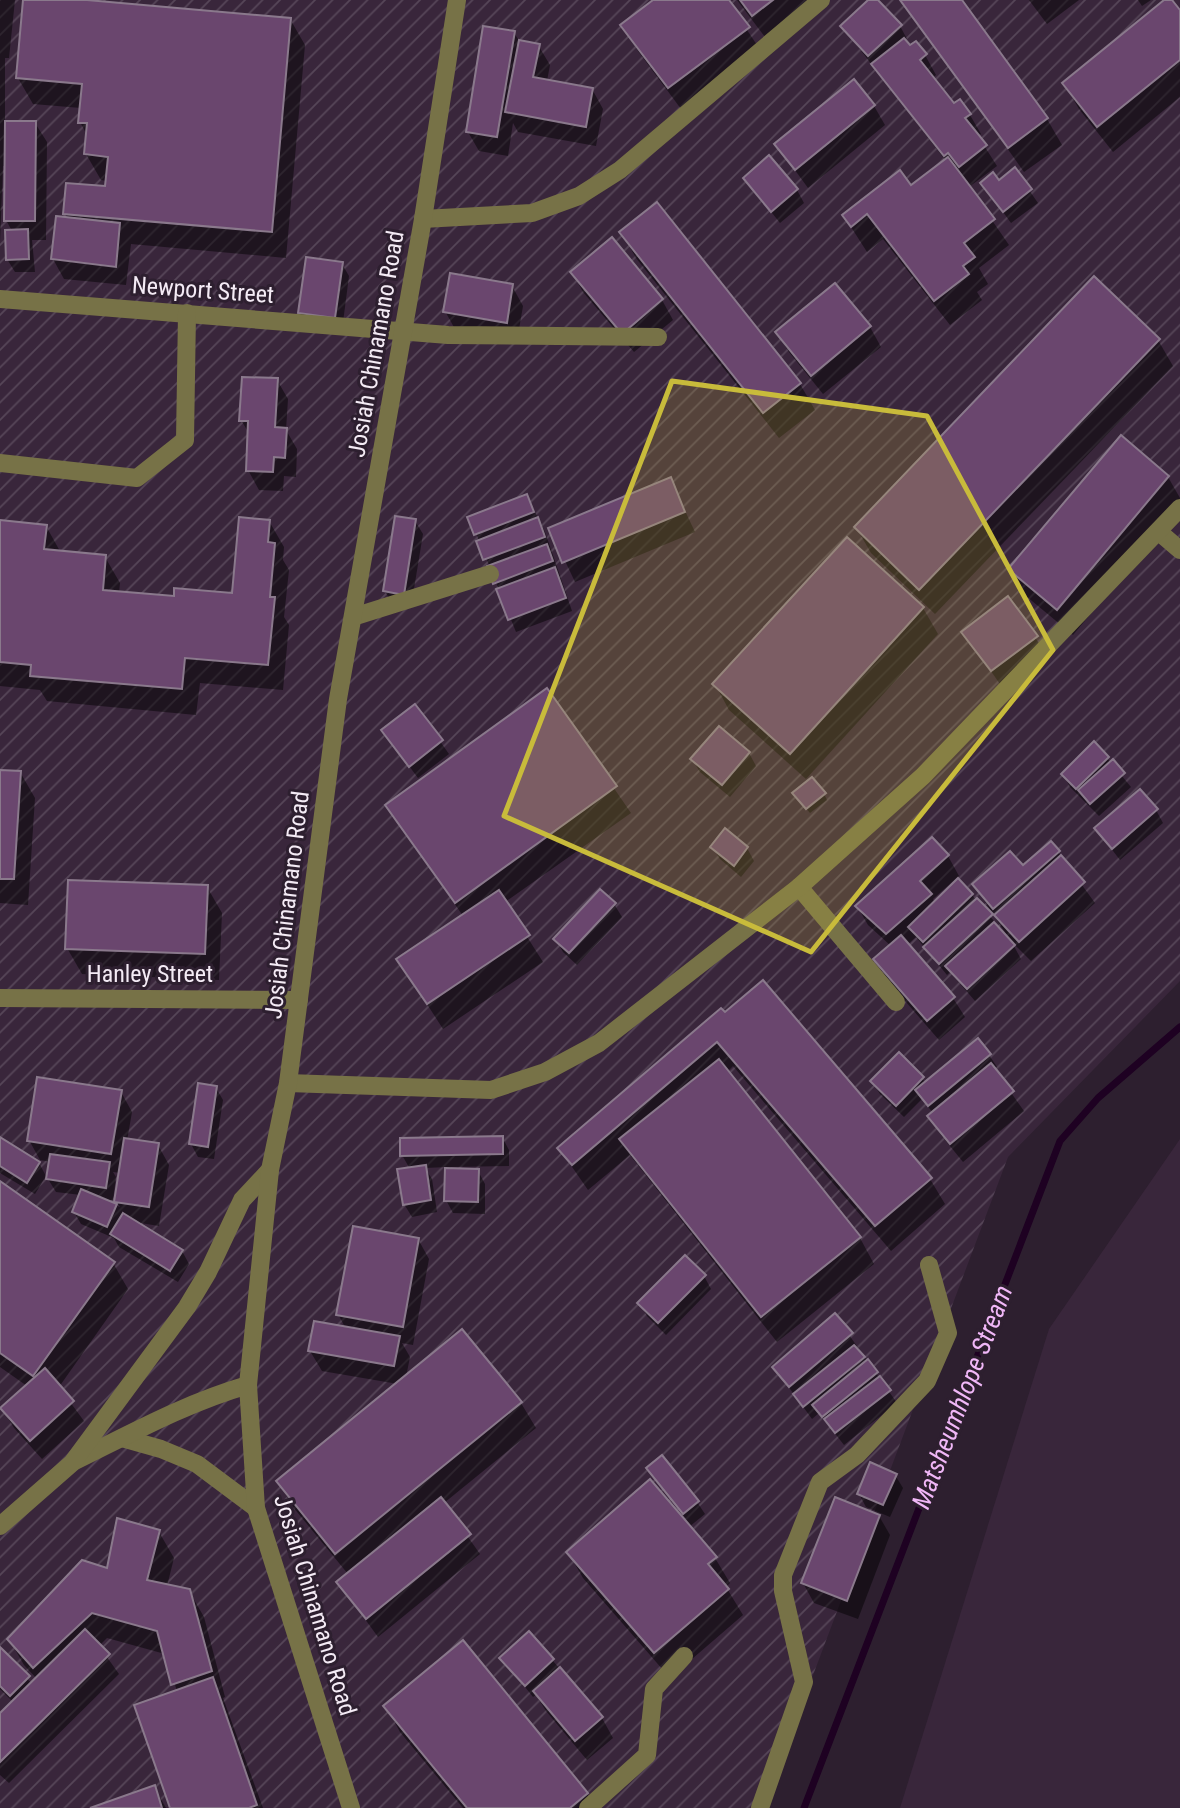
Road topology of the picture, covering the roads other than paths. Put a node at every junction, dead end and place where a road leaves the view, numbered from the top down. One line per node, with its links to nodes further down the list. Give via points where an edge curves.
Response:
1 (457, 0): 3 (street, Josiah Chinamano Road)
2 (821, 0): 3 (street, via 620,170 579,196 532,213)
3 (423, 219): 6 (street, Josiah Chinamano Road)
4 (2, 304): 5 (street, Newport Street)
5 (187, 313): 6 (street, Newport Street); 8 (street, via 185,440 137,478)
6 (403, 329): 7 (street, Newport Street, via 448,335); 13 (street, Josiah Chinamano Road)
7 (658, 337)
8 (0, 463)
9 (1180, 508): 10 (street)
10 (1159, 532): 11 (street); 14 (street, via 923,776)
11 (1180, 550)
12 (490, 574): 13 (street)
13 (353, 617): 16 (street, Josiah Chinamano Road)
14 (799, 887): 17 (street); 18 (street, via 599,1043 545,1072 491,1090)
15 (0, 998): 16 (street, Hanley Street)
16 (299, 1000): 18 (street, Josiah Chinamano Road)
17 (896, 1002)
18 (288, 1083): 19 (street, Josiah Chinamano Road)
19 (270, 1170): 21 (street, Josiah Chinamano Road); 23 (street, via 242,1200 187,1307)
20 (929, 1265): 29 (street, via 948,1332 934,1367 927,1381 858,1455 820,1482 783,1574 804,1682)
21 (247, 1385): 22 (street, via 203,1398); 24 (street, Josiah Chinamano Road)
22 (122, 1438): 23 (street); 24 (street, via 197,1464)
23 (72, 1463): 25 (street)
24 (256, 1508): 27 (street, Josiah Chinamano Road)
25 (0, 1526)
26 (684, 1656): 28 (street, via 654,1689 647,1755)
27 (351, 1808)
28 (588, 1808)
29 (760, 1808)

